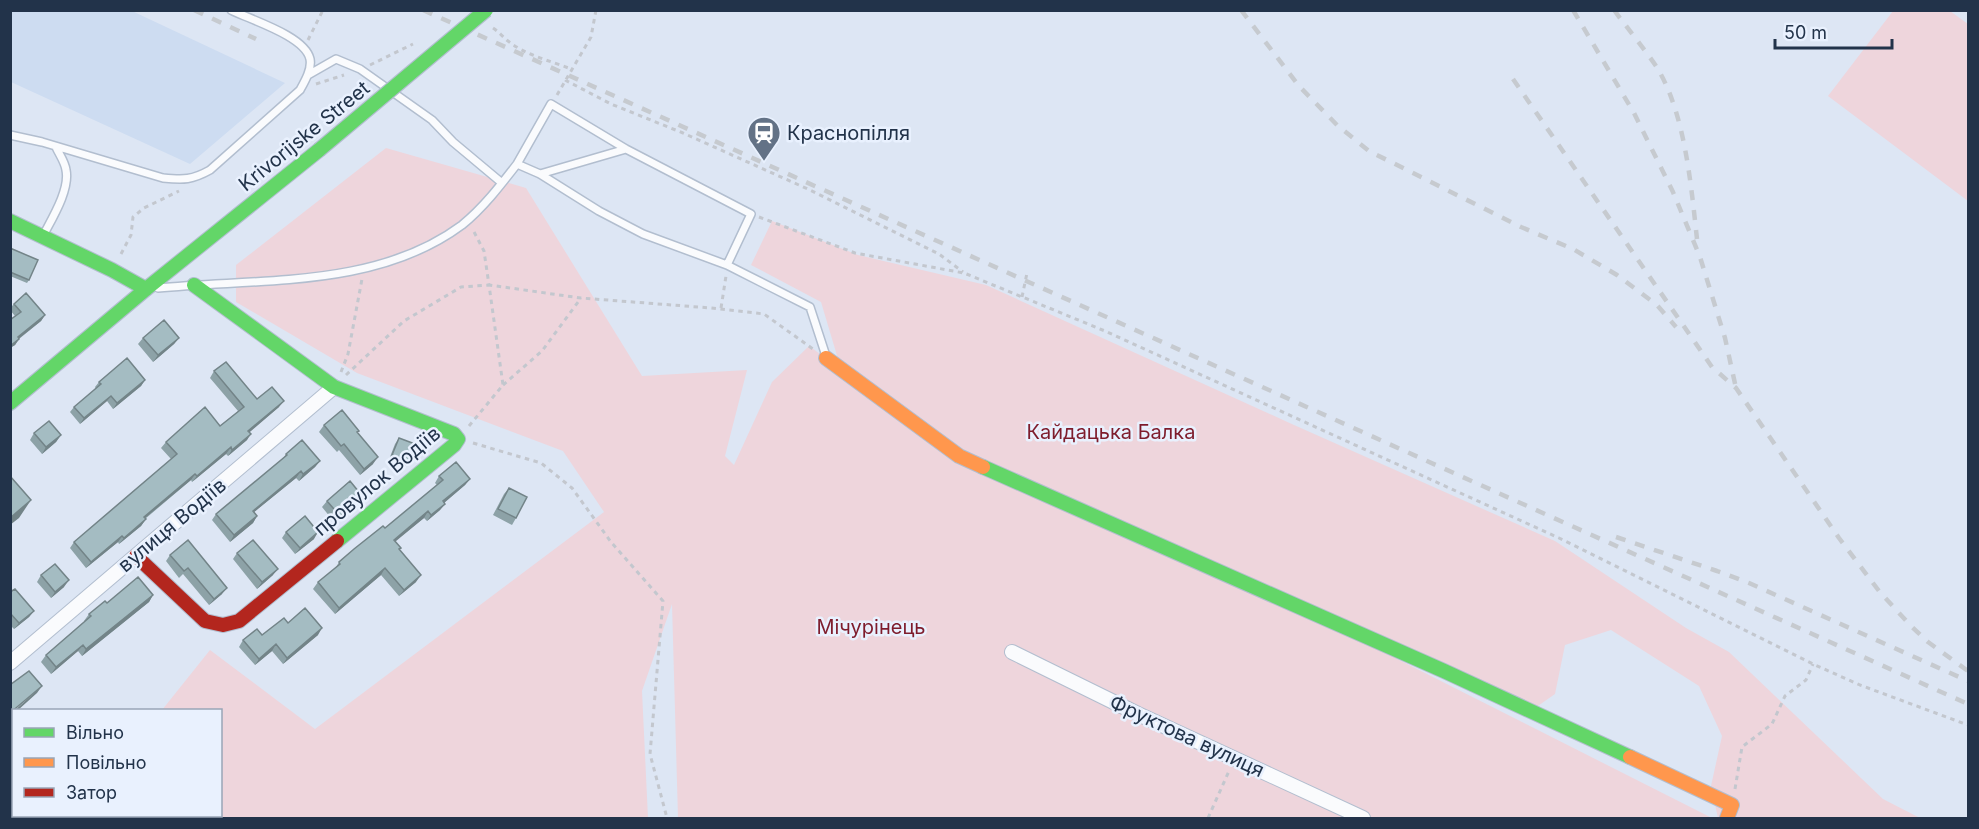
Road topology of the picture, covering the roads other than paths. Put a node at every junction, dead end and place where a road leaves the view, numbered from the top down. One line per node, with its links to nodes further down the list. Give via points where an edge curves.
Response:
1 (231, 10): 3 (lane, via 304,47 310,60)
2 (489, 16): 14 (main road, Krivorijske Street, bridge)
3 (308, 75): 5 (lane, via 300,90 210,170 194,178 163,178); 9 (lane, via 336,59 360,69 432,120)
4 (10, 135): 5 (lane)
5 (56, 147): 11 (lane, via 66,170 64,189)
6 (626, 149): 7 (lane, via 552,104); 8 (lane); 12 (lane, via 751,214)
7 (517, 165): 8 (lane); 9 (lane)
8 (540, 174): 12 (lane, via 599,212)
9 (502, 183): 13 (lane, via 468,219 412,254 364,268 296,279)
10 (10, 221): 11 (main road)
11 (43, 236): 14 (main road)
12 (727, 266): 15 (lane, via 810,307)
13 (194, 285): 14 (lane); 16 (main road, провулок Водіїв)
14 (146, 290): 17 (main road, Krivorijske Street)
15 (826, 358): 22 (main road, via 959,456 1444,671 1732,805)
16 (334, 387): 18 (street, вулиця Водіїв); 18 (main road, провулок Водіїв, via 454,434 458,439 239,621 223,625 205,621)
17 (10, 403)
18 (136, 556): 20 (street, вулиця Водіїв)
19 (1012, 652): 21 (street, Фруктова вулиця)
20 (10, 663)
21 (1363, 819)
22 (1727, 819)

